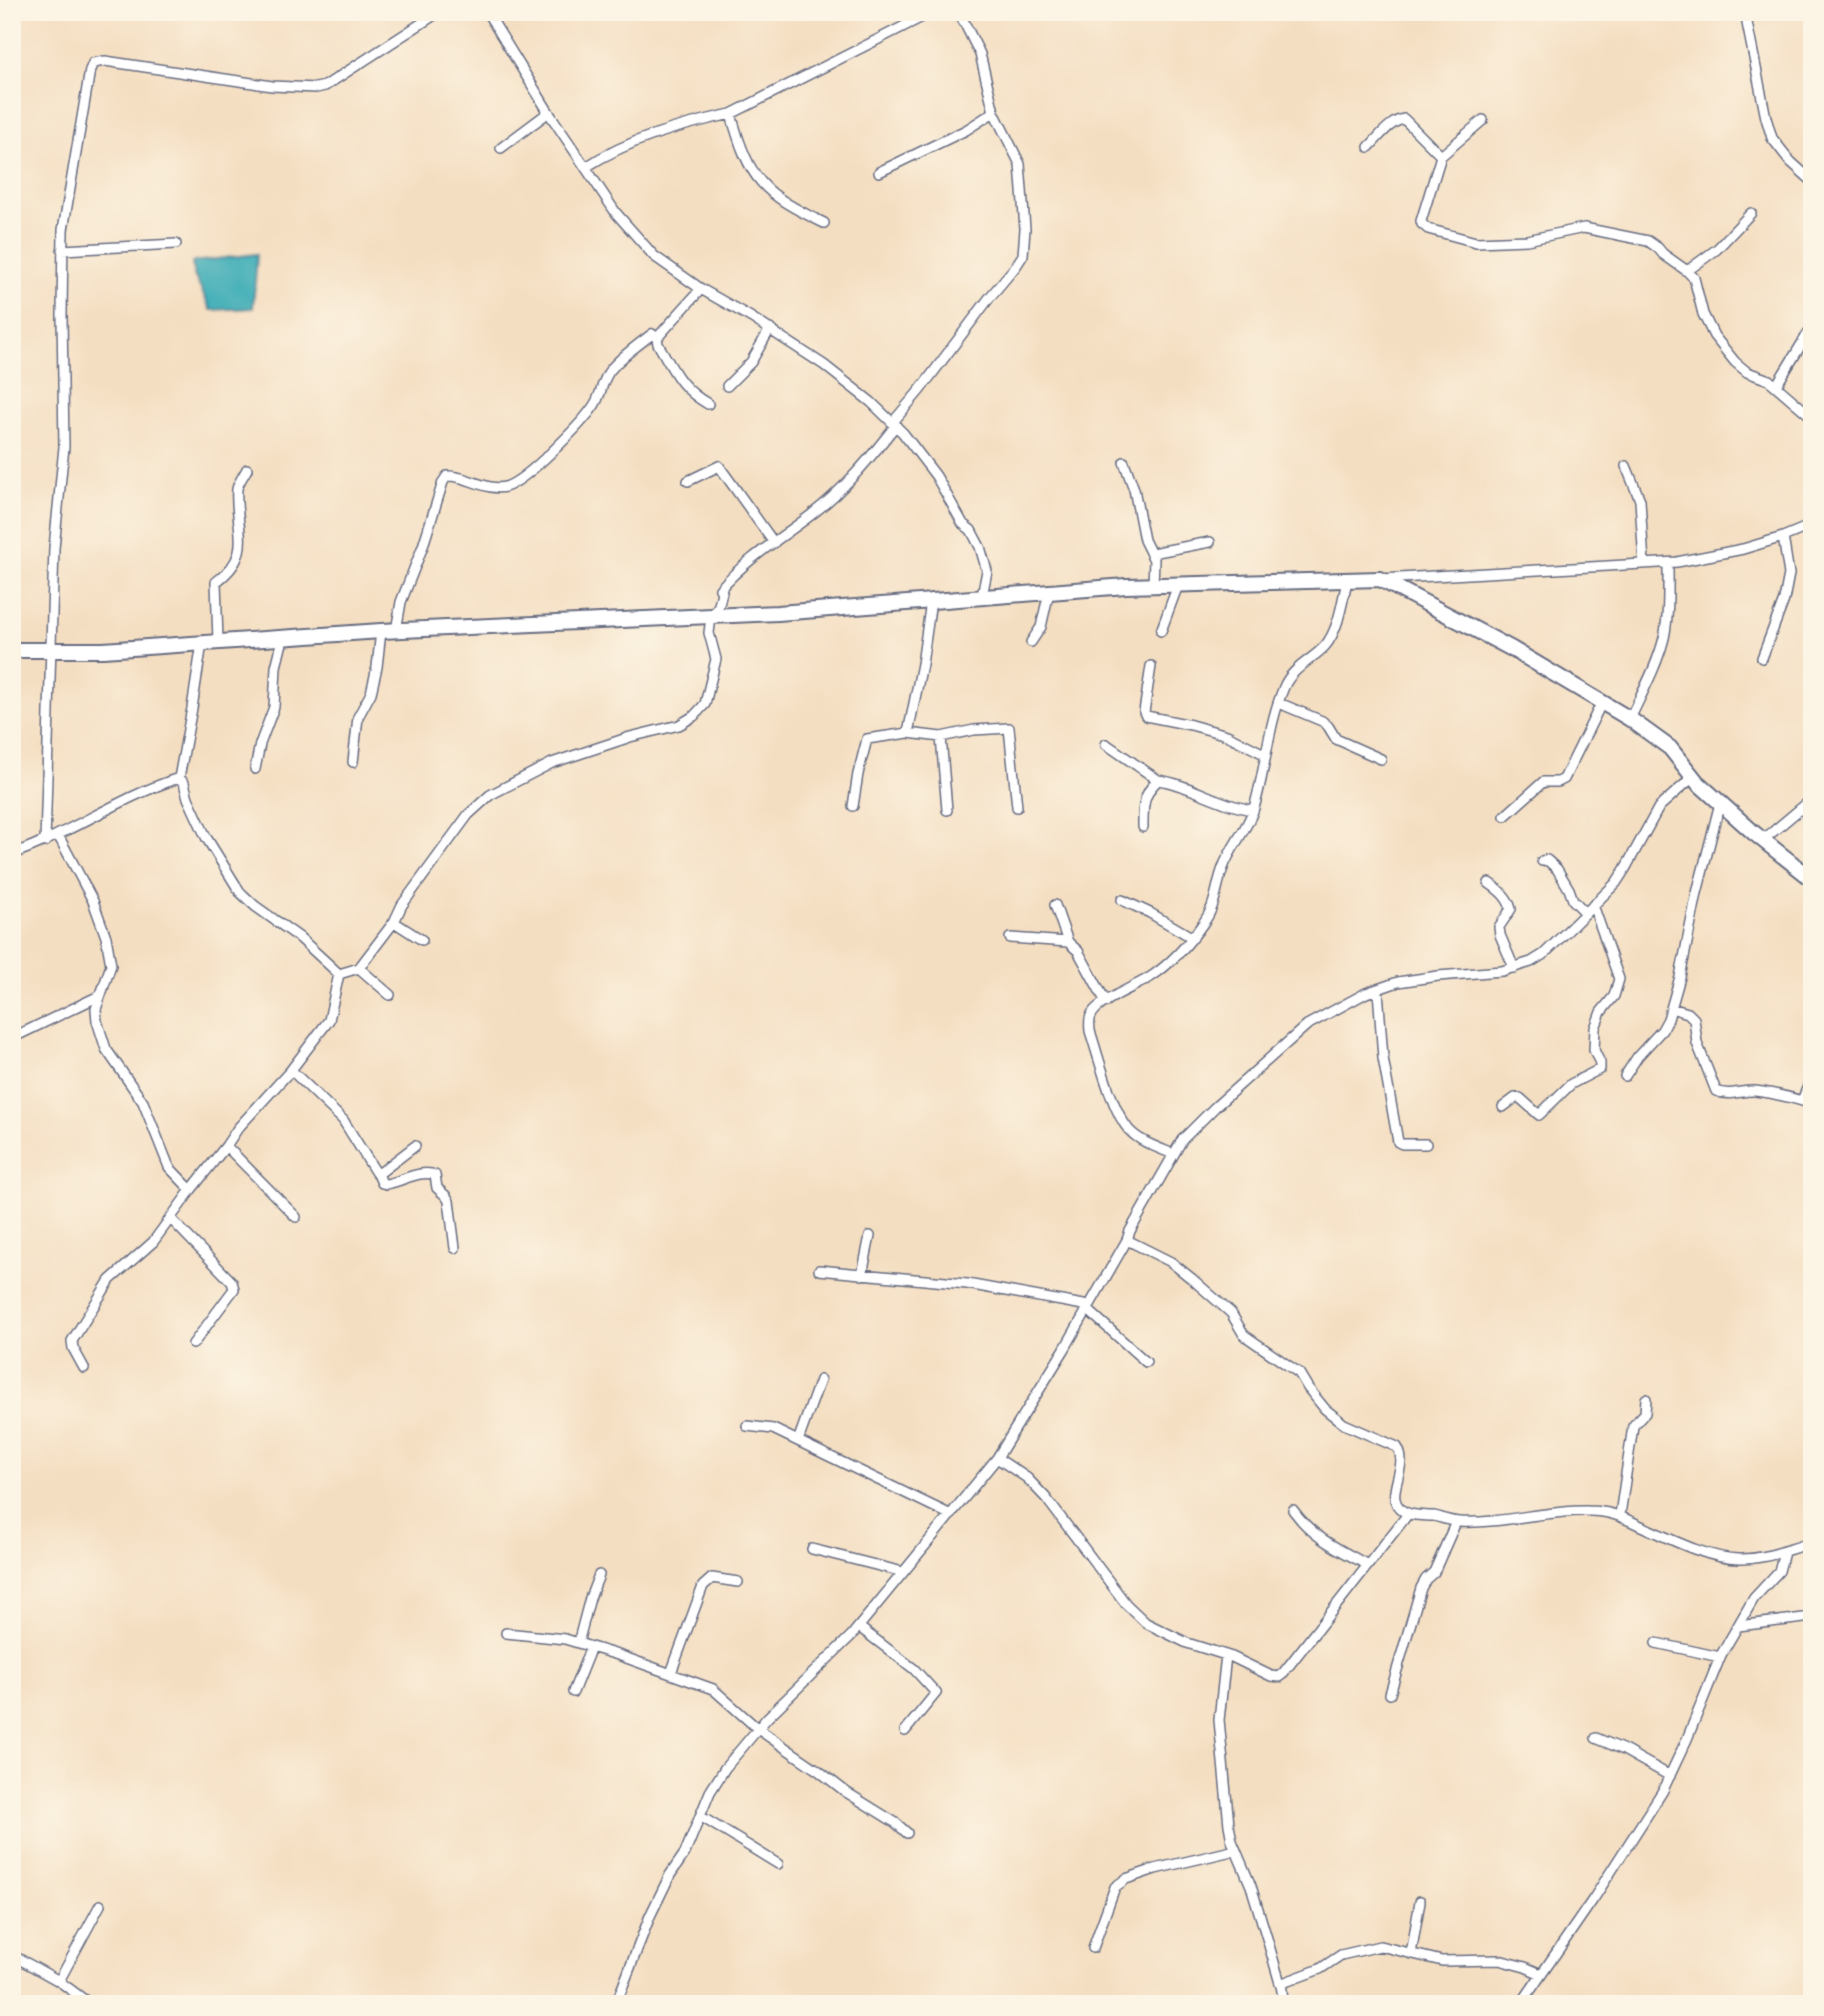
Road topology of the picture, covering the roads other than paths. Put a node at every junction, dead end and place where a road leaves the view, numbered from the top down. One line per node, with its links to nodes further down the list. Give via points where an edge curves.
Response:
1 (439, 12): 19 (street, via 316,88 93,63)
2 (487, 12): 6 (street)
3 (932, 12): 8 (street)
4 (957, 12): 7 (street, via 980,54)
5 (1751, 12): 15 (street, via 1747,23 1772,138)
6 (549, 112): 11 (street); 13 (street)
7 (994, 112): 14 (street); 29 (street, via 1020,164 1023,256)
8 (731, 114): 13 (street, via 608,152); 17 (street, via 748,164 761,184 791,208)
9 (1483, 121): 12 (street)
10 (1368, 147): 12 (street, via 1404,118)
11 (501, 148)
12 (1441, 156): 20 (street, via 1421,221 1428,229 1476,242 1527,240 1584,228 1648,241)
13 (586, 167): 21 (street, via 616,213 654,256)
14 (879, 172)
15 (1812, 181)
16 (1751, 213): 20 (street, via 1717,249)
17 (824, 223)
18 (176, 244): 19 (street)
19 (62, 250): 56 (street, via 64,447)
20 (1687, 271): 26 (street, via 1694,278 1714,336 1747,372)
21 (701, 289): 23 (street); 24 (street)
22 (1812, 327): 26 (street)
23 (770, 329): 25 (street, via 751,362); 29 (street, via 840,377)
24 (657, 338): 27 (street, via 678,380); 49 (street, via 652,334 610,370 581,422 516,481 492,487 447,475)
25 (727, 386)
26 (1776, 386): 28 (street)
27 (708, 404)
28 (1812, 416)
29 (895, 424): 37 (street, via 856,472 814,513); 46 (street, via 927,463 975,537 987,571)
30 (1124, 463): 38 (street, via 1144,540)
31 (1626, 466): 40 (street, via 1640,500)
32 (247, 469): 52 (street, via 237,488 239,551 233,568 216,582)
33 (688, 481): 37 (street, via 719,466)
34 (1812, 525): 35 (street)
35 (1783, 537): 39 (street); 57 (street, via 1789,574)
36 (1210, 542): 38 (street)
37 (774, 543): 48 (street, via 720,589 719,605)
38 (1152, 553): 44 (street)
39 (1668, 563): 40 (street); 61 (street, via 1663,640)
40 (1644, 564): 41 (street)
41 (1380, 579): 42 (main road); 59 (main road)
42 (1347, 581): 43 (main road); 60 (street, via 1333,634 1287,682)
43 (1178, 584): 44 (main road); 50 (street)
44 (1153, 585): 45 (main road)
45 (1049, 592): 46 (main road); 53 (street, via 1041,628)
46 (982, 596): 47 (main road)
47 (930, 601): 48 (main road); 62 (street)
48 (711, 617): 49 (main road); 91 (street, via 709,633 716,659 705,704 694,716 679,725 552,763 490,795 468,815)
49 (388, 631): 51 (main road); 67 (street, via 371,693 358,716)
50 (1161, 631)
51 (283, 639): 52 (main road); 68 (street, via 274,707)
52 (218, 641): 54 (main road)
53 (1031, 642)
54 (202, 643): 56 (main road); 70 (street)
55 (12, 650): 56 (main road)
56 (50, 650): 82 (street)
57 (1762, 658)
58 (1151, 667): 65 (street, via 1146,716 1227,736)
59 (1602, 702): 61 (main road); 78 (street, via 1564,779 1543,782)
60 (1279, 703): 65 (street); 66 (street, via 1322,721 1336,739)
61 (1630, 719): 69 (main road, via 1670,748)
62 (908, 733): 63 (street); 74 (street, via 867,739)
63 (941, 737): 75 (street, via 1009,728); 76 (street)
64 (1106, 744): 71 (street)
65 (1264, 754): 77 (street)
66 (1381, 759)
67 (352, 762)
68 (255, 769)
69 (1693, 777): 73 (main road); 89 (street, via 1659,807 1616,883)
70 (179, 778): 80 (street); 98 (street, via 206,837 240,892)
71 (1157, 780): 77 (street); 79 (street, via 1144,801)
72 (1812, 799): 81 (street)
73 (1720, 803): 81 (main road); 103 (street)
74 (853, 806)
75 (1017, 807)
76 (947, 810)
77 (1253, 810): 93 (street, via 1222,868 1210,914)
78 (1505, 816)
79 (1143, 827)
80 (58, 835): 82 (street); 101 (street, via 93,901 106,937 111,965)
81 (1763, 840): 85 (main road)
82 (45, 842): 83 (street)
83 (12, 854)
84 (1542, 861): 90 (street, via 1557,869 1573,900)
85 (1812, 879)
86 (1489, 883): 97 (street, via 1510,903 1499,927)
87 (1122, 900): 93 (street)
88 (1055, 905): 95 (street)
89 (1593, 905): 90 (street); 109 (street, via 1619,979 1595,1028 1594,1049 1600,1069 1571,1084 1538,1115 1520,1098)
90 (1586, 913): 97 (street, via 1544,954)
91 (394, 922): 94 (street); 96 (street)
92 (1010, 938): 95 (street)
93 (1193, 938): 102 (street, via 1153,975)
94 (422, 940)
95 (1068, 942): 102 (street, via 1078,951)
96 (359, 968): 98 (street); 100 (street)
97 (1514, 968): 99 (street, via 1398,982)
98 (339, 974): 105 (street, via 329,1020)
99 (1378, 990): 110 (street, via 1398,1142); 113 (street, via 1307,1025 1215,1107)
100 (390, 995)
101 (99, 996): 104 (street); 115 (street, via 97,1021 106,1049 143,1102 169,1167)
102 (1106, 1002): 113 (street, via 1088,1021 1116,1110 1139,1138)
103 (1671, 1008): 106 (street, via 1662,1030); 108 (street, via 1694,1019 1697,1043 1716,1091 1759,1092)
104 (12, 1038)
105 (291, 1070): 111 (street); 114 (street, via 343,1120)
106 (1625, 1076)
107 (1812, 1076): 108 (street)
108 (1807, 1102)
109 (1503, 1107)
110 (1426, 1144)
111 (226, 1146): 115 (street); 116 (street)
112 (415, 1146): 114 (street)
113 (1173, 1154): 119 (street)
114 (379, 1174): 120 (street, via 386,1184 435,1175 436,1188 449,1201)
115 (191, 1190): 117 (street)
116 (296, 1217)
117 (170, 1218): 124 (street, via 234,1289); 126 (street, via 153,1242 110,1280 72,1341)
118 (870, 1236): 122 (street)
119 (1127, 1240): 123 (street); 133 (street, via 1171,1262 1191,1278 1231,1313 1244,1335 1299,1373 1325,1409 1343,1424 1397,1447 1402,1458 1394,1500)
120 (455, 1248)
121 (819, 1270): 122 (street)
122 (862, 1275): 123 (street, via 967,1284)
123 (1088, 1307): 125 (street); 131 (street)
124 (194, 1344)
125 (1146, 1362)
126 (84, 1367)
127 (820, 1380): 130 (street)
128 (1646, 1399): 135 (street, via 1645,1413 1633,1426)
129 (747, 1426): 130 (street, via 773,1429)
130 (798, 1441): 134 (street)
131 (997, 1458): 134 (street); 151 (street, via 1046,1498 1126,1604 1146,1623)
132 (1293, 1510): 140 (street, via 1317,1537)
133 (1409, 1514): 136 (street); 140 (street)
134 (951, 1515): 141 (street)
135 (1620, 1515): 136 (street, via 1564,1511); 139 (street, via 1718,1557 1754,1559)
136 (1456, 1522): 155 (street, via 1434,1572 1421,1588)
137 (1812, 1543): 139 (street)
138 (812, 1549): 141 (street)
139 (1784, 1552): 145 (street, via 1779,1571 1754,1598)
140 (1368, 1565): 151 (street, via 1280,1677)
141 (903, 1572): 146 (street)
142 (599, 1575): 148 (street)
143 (738, 1582): 153 (street, via 712,1577 703,1586)
144 (1812, 1617): 145 (street)
145 (1738, 1626): 152 (street)
146 (859, 1627): 156 (street); 157 (street, via 914,1669 936,1694)
147 (506, 1633): 148 (street)
148 (578, 1643): 150 (street)
149 (1656, 1643): 152 (street)
150 (591, 1647): 153 (street); 154 (street)
151 (1226, 1655): 162 (street, via 1220,1720 1229,1825)
152 (1720, 1657): 159 (street)
153 (671, 1673): 156 (street, via 713,1689)
154 (573, 1692)
155 (1390, 1694)
156 (758, 1729): 160 (street, via 724,1768); 161 (street)
157 (905, 1731)
158 (1596, 1738): 159 (street)
159 (1670, 1776): 169 (street)
160 (700, 1816): 163 (street); 173 (street, via 650,1916)
161 (907, 1833)
162 (1236, 1850): 166 (street, via 1126,1879 1115,1887); 171 (street)
163 (778, 1864)
164 (1420, 1901): 167 (street)
165 (100, 1905): 170 (street)
166 (1093, 1948)
167 (1411, 1954): 169 (street, via 1442,1961 1499,1960); 171 (street, via 1380,1946 1341,1955 1320,1969)
168 (12, 1955): 170 (street)
169 (1541, 1974): 175 (street)
170 (59, 1981): 172 (street)
171 (1280, 1984): 174 (street)
172 (90, 2004)
173 (616, 2004)
174 (1283, 2004)
175 (1521, 2004)

